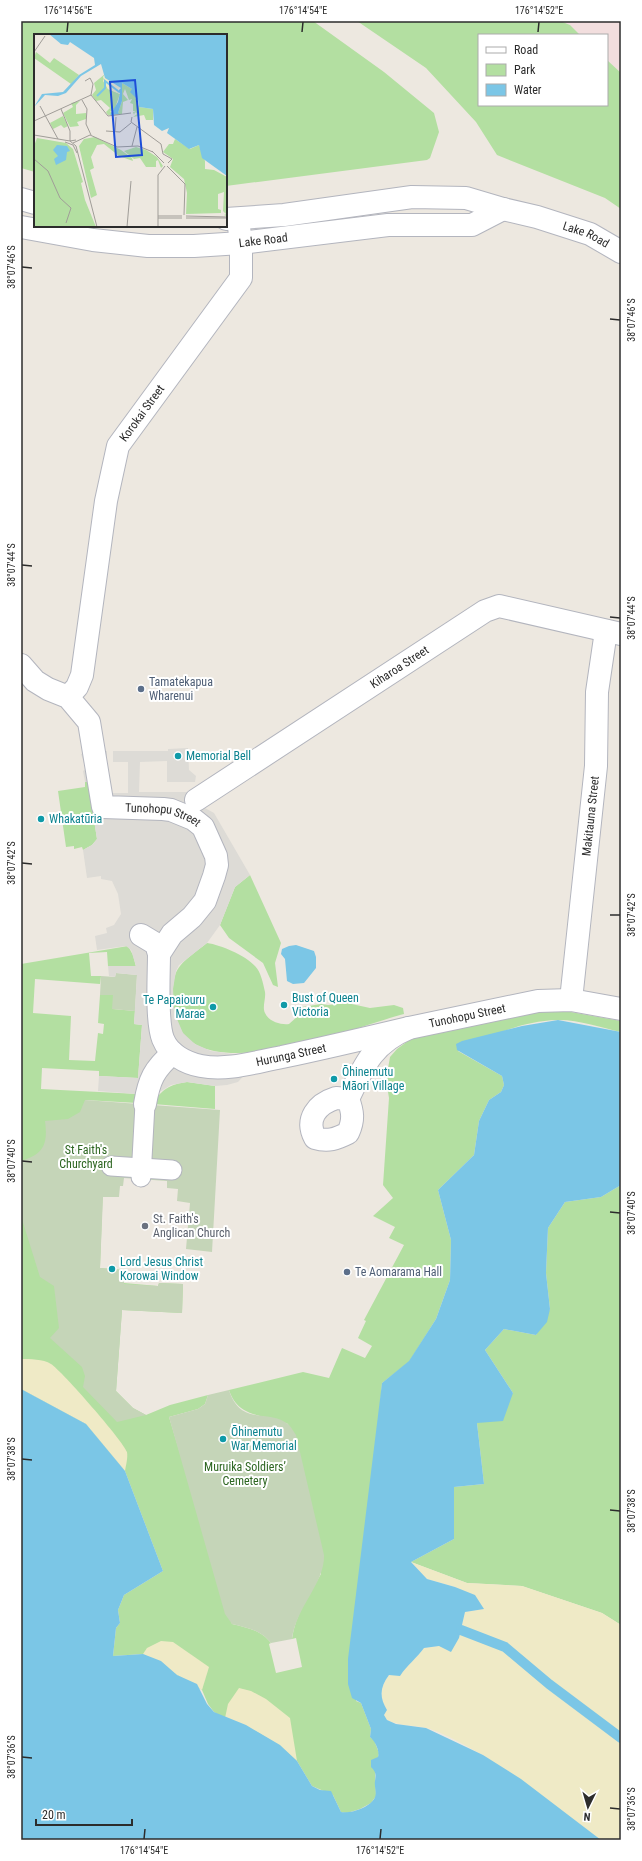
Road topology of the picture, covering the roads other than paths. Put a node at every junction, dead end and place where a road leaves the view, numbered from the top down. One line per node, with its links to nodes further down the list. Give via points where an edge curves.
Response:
1 (21, 199): 2 (street)
2 (34, 202)
3 (503, 209): 4 (street, Lake Road, via 466,198 412,197 284,215); 6 (street, Lake Road, via 472,225 388,225); 7 (street, Lake Road, via 590,234)
4 (232, 219): 6 (street, Korokai Street)
5 (21, 227): 6 (street, Lake Road, via 93,240 148,246)
6 (241, 243): 10 (street, Korokai Street, via 241,278 118,446 106,501 82,675 77,687)
7 (621, 252)
8 (613, 633): 11 (street, Kiharoa Street, via 499,606 485,610); 13 (street, Makitauna Street, via 597,692 596,766)
9 (21, 665): 10 (street, via 48,689)
10 (68, 697): 12 (street, Tunohopu Street, via 89,722 104,807 171,810 193,819 203,827 216,856 217,865 210,889)
11 (196, 800)
12 (200, 909): 16 (street, Hurunga Street, via 179,928 141,935 156,944 159,954 160,1025 163,1039)
13 (571, 1000): 14 (street, Tunohopu Street); 15 (street, Tunohopu Street, via 517,1004)
14 (621, 1009)
15 (410, 1028): 16 (street, Hurunga Street, via 225,1068 184,1062); 17 (street, Tunohopu Street, via 395,1034 374,1051)
16 (173, 1053): 18 (street, via 155,1071 148,1085)
17 (348, 1099)
18 (145, 1104): 21 (street)
19 (111, 1166): 21 (street)
20 (172, 1170): 21 (street)
21 (141, 1173)

